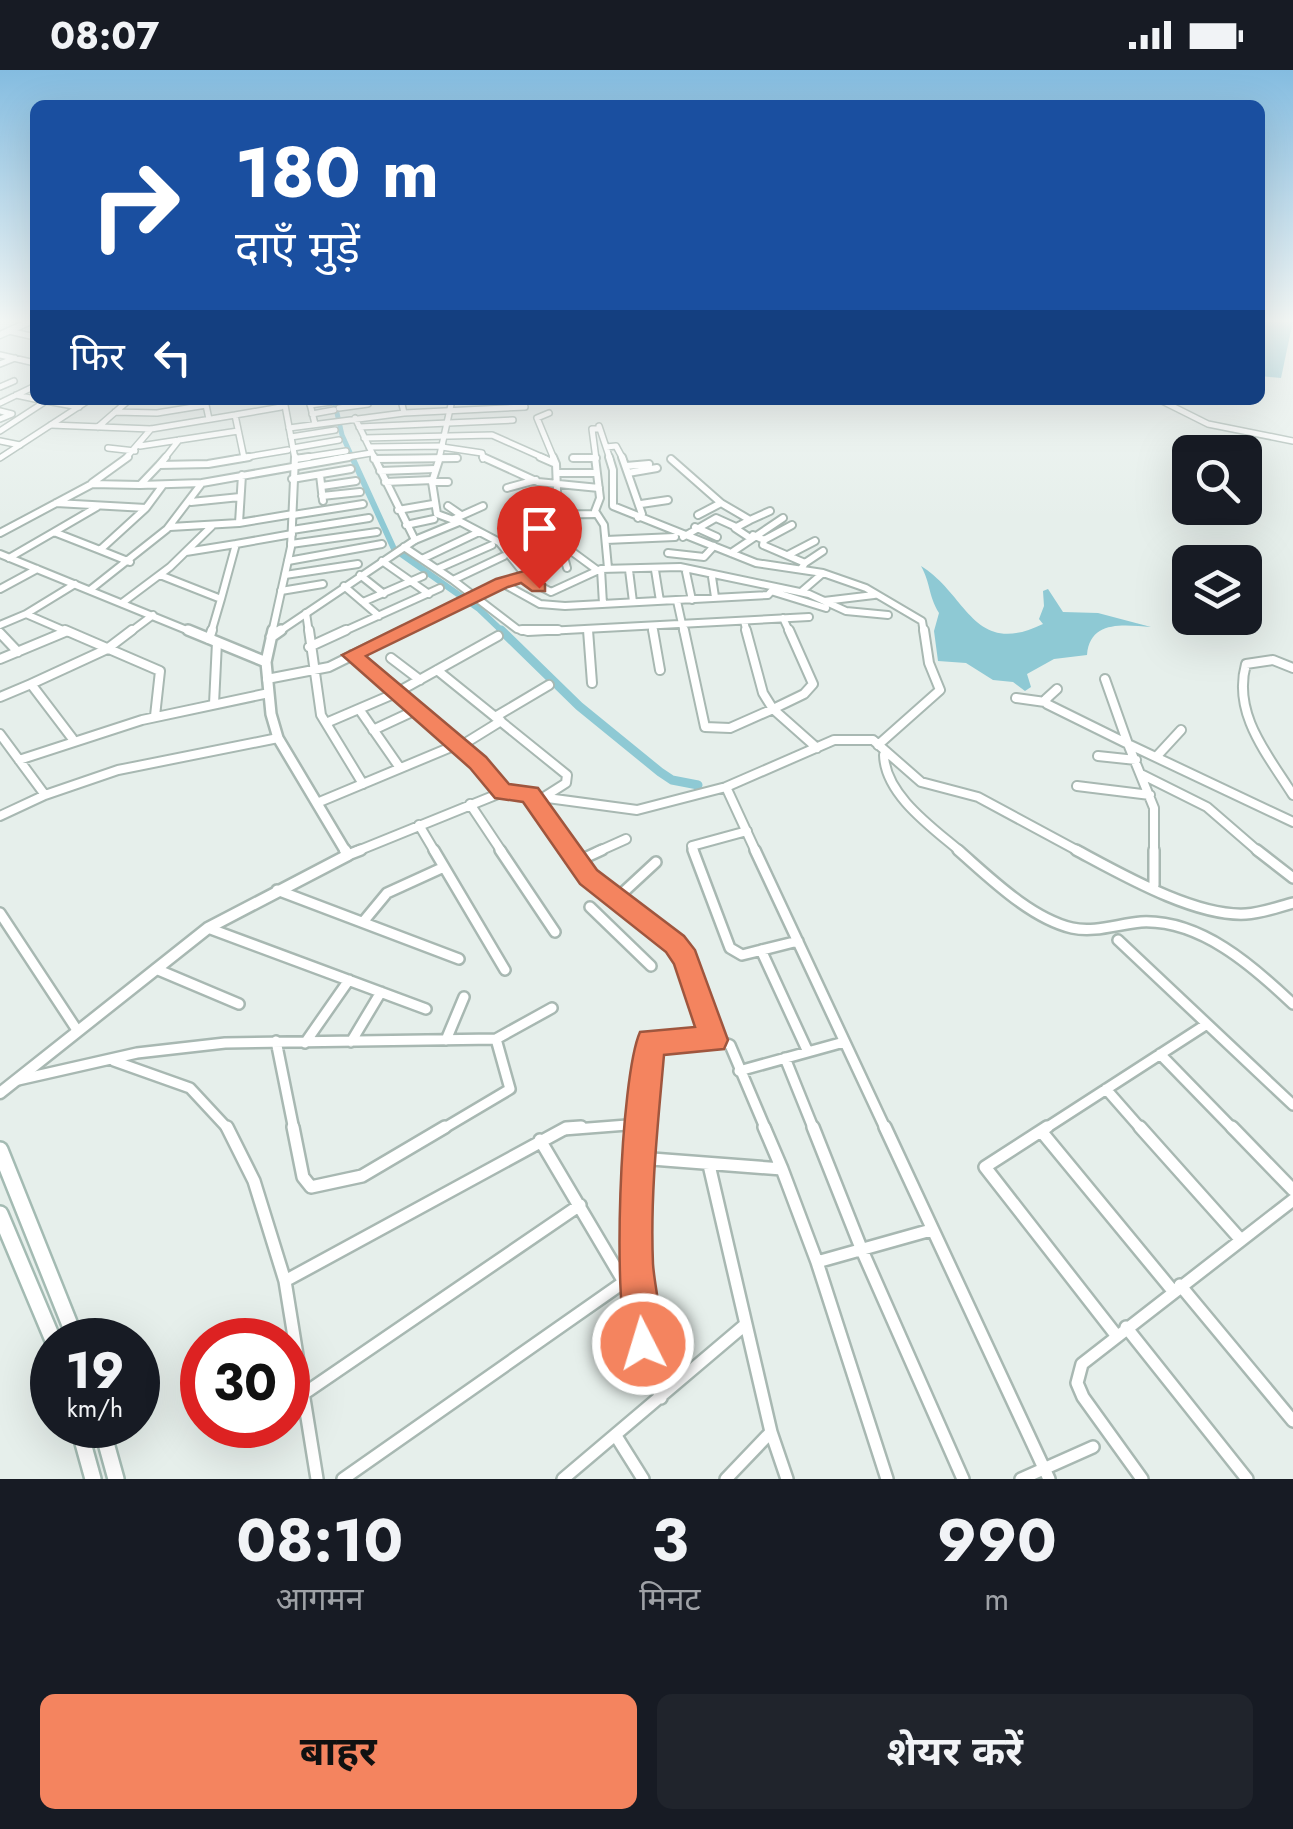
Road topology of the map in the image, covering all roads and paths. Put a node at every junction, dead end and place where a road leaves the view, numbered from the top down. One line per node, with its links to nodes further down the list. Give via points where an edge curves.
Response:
1 (30, 388): 2 (street)
2 (16, 395): 3 (street); 4 (street)
3 (30, 398)
4 (0, 403)
5 (35, 405): 33 (street)
6 (68, 405): 22 (street)
7 (82, 405): 22 (street)
8 (124, 405): 26 (street)
9 (193, 405): 26 (street)
10 (207, 405): 35 (street)
11 (271, 405): 31 (street)
12 (283, 405): 43 (street)
13 (283, 405): 60 (street)
14 (310, 405): 29 (street)
15 (354, 405): 29 (street)
16 (369, 405): 32 (street)
17 (402, 405): 27 (street)
18 (451, 405): 25 (street)
19 (484, 405): 23 (street)
20 (524, 405): 23 (street)
21 (1170, 405): 54 (street, via 1208,424)
22 (79, 407): 40 (street)
23 (484, 409): 25 (street)
24 (0, 411): 28 (street)
25 (450, 411): 27 (street); 38 (street)
26 (115, 412): 42 (street)
27 (404, 412): 32 (street)
28 (12, 414): 33 (street); 36 (street)
29 (312, 414): 39 (street)
30 (549, 414): 70 (street, via 537,418)
31 (235, 415): 35 (street); 45 (street)
32 (371, 415): 34 (street)
33 (23, 416): 47 (street)
34 (355, 418): 39 (street); 41 (street)
35 (210, 419): 44 (street)
36 (0, 420)
37 (513, 420): 38 (street)
38 (450, 422): 41 (street); 48 (street)
39 (315, 424): 43 (street)
40 (51, 425): 42 (street); 55 (street)
41 (359, 426): 50 (street)
42 (97, 428): 44 (street)
43 (290, 428): 49 (street)
44 (151, 429): 59 (street)
45 (238, 430): 51 (street); 64 (street)
46 (335, 430): 49 (street)
47 (0, 431)
48 (446, 434): 50 (street); 56 (street); 70 (street, via 499,436)
49 (291, 437): 60 (street)
50 (364, 438): 61 (street)
51 (179, 440): 59 (street); 72 (street)
52 (339, 440): 60 (street)
53 (0, 441): 55 (street)
54 (1293, 441)
55 (20, 445): 63 (street)
56 (442, 447): 61 (street); 62 (street); 83 (street, via 482,452 483,460)
57 (606, 447): 67 (street, via 599,428 592,429); 76 (street, via 616,446); 125 (street, via 614,470 613,506)
58 (108, 448): 59 (street)
59 (137, 449): 89 (street)
60 (290, 449): 64 (street); 69 (street)
61 (371, 453): 62 (street); 69 (street); 77 (street)
62 (438, 457): 65 (street); 75 (street)
63 (0, 458)
64 (244, 458): 72 (street)
65 (457, 458)
66 (573, 458): 67 (street)
67 (596, 458): 79 (street)
68 (671, 459): 105 (street)
69 (294, 463): 81 (street); 82 (street)
70 (556, 464): 78 (street)
71 (649, 464): 76 (street)
72 (160, 465): 90 (street)
73 (657, 468): 76 (street)
74 (351, 469): 80 (street)
75 (435, 469): 77 (street); 85 (street)
76 (627, 470): 108 (street)
77 (380, 471): 86 (street)
78 (558, 473): 79 (street); 91 (street)
79 (595, 473): 95 (street)
80 (320, 475): 82 (street); 93 (street)
81 (242, 476): 88 (street); 99 (street)
82 (292, 479): 119 (street)
83 (536, 480): 91 (street); 94 (street)
84 (356, 481): 93 (street)
85 (432, 481): 86 (street); 87 (street); 107 (street)
86 (385, 482): 114 (street)
87 (448, 482)
88 (202, 483): 92 (street); 103 (street)
89 (92, 484): 90 (street); 102 (street)
90 (140, 484): 92 (street)
91 (558, 484): 95 (street); 97 (street)
92 (163, 485): 112 (street)
93 (322, 486): 98 (street)
94 (507, 488)
95 (599, 488): 118 (street)
96 (360, 492): 98 (street)
97 (557, 495): 100 (street); 121 (street)
98 (322, 496): 113 (street)
99 (240, 497): 103 (street); 130 (street)
100 (524, 497)
101 (668, 500): 108 (street)
102 (56, 502): 109 (street); 140 (street)
103 (191, 502): 134 (street)
104 (459, 502): 115 (street)
105 (721, 503): 117 (street); 122 (street)
106 (363, 504): 113 (street)
107 (433, 504): 114 (street); 124 (street, via 440,517)
108 (641, 504): 125 (street)
109 (100, 505): 112 (street); 137 (street)
110 (448, 506): 124 (street)
111 (483, 506): 115 (street)
112 (146, 508): 154 (street)
113 (324, 510): 119 (street)
114 (398, 510): 132 (street)
115 (470, 510): 124 (street)
116 (770, 510): 129 (street)
117 (735, 511): 127 (street); 129 (street)
118 (596, 514): 121 (street); 146 (street)
119 (293, 515): 130 (street); 141 (street)
120 (534, 515): 121 (street)
121 (556, 515): 153 (street)
122 (698, 515)
123 (369, 518): 141 (street)
124 (458, 518): 145 (street); 165 (street)
125 (638, 518): 142 (street)
126 (784, 518): 144 (street)
127 (720, 519): 135 (street); 136 (street)
128 (434, 520): 132 (street)
129 (750, 520): 135 (street)
130 (239, 523): 133 (street)
131 (792, 524): 147 (street)
132 (406, 525): 145 (street)
133 (212, 526): 134 (street); 157 (street)
134 (170, 527): 167 (street)
135 (736, 527): 144 (street)
136 (695, 528): 142 (street); 143 (street)
137 (54, 532): 154 (street); 160 (street)
138 (377, 532): 141 (street)
139 (480, 532): 163 (street)
140 (0, 533)
141 (291, 536): 149 (street); 164 (street)
142 (678, 536): 146 (street); 152 (street); 158 (street)
143 (716, 537)
144 (752, 537): 147 (street); 159 (street)
145 (415, 540): 155 (street)
146 (606, 540): 174 (street)
147 (764, 540): 162 (street)
148 (814, 541): 162 (street)
149 (236, 544): 157 (street); 202 (street)
150 (382, 544): 164 (street)
151 (492, 544): 173 (street)
152 (714, 546): 158 (street, via 704,557); 159 (street)
153 (562, 548): 165 (street); 171 (street); 174 (street)
154 (100, 550): 167 (street)
155 (400, 550): 163 (street); 166 (street)
156 (823, 551): 169 (street)
157 (186, 552): 179 (street)
158 (668, 552): 170 (street)
159 (731, 553): 169 (street, via 756,563)
160 (5, 556): 172 (street)
161 (504, 556): 185 (street)
162 (788, 556): 169 (street)
163 (422, 559): 173 (street)
164 (288, 560): 180 (street)
165 (516, 560): 183 (street)
166 (382, 561): 181 (street); 186 (street)
167 (130, 562): 193 (street)
168 (358, 564): 180 (street)
169 (803, 566): 178 (street)
170 (664, 567): 174 (street); 195 (street, via 710,571)
171 (567, 568)
172 (38, 569): 188 (street); 192 (street)
173 (437, 569): 185 (street)
174 (602, 569): 183 (street, via 551,592); 209 (street)
175 (629, 570): 208 (street)
176 (655, 570): 205 (street)
177 (686, 572): 204 (street)
178 (823, 573): 196 (street); 199 (street)
179 (160, 574): 202 (street); 206 (street)
180 (285, 575): 194 (street)
181 (360, 575): 190 (street); 197 (street)
182 (423, 576): 186 (street)
183 (524, 576): 187 (street)
184 (712, 577): 201 (street)
185 (452, 580): 200 (street)
186 (412, 582): 197 (street); 198 (street)
187 (502, 583): 200 (street); 209 (street, via 540,604)
188 (75, 584): 193 (street); 212 (street)
189 (323, 584): 194 (street)
190 (344, 586): 207 (street); 211 (street)
191 (440, 588): 198 (street)
192 (0, 589)
193 (90, 590): 206 (street)
194 (281, 590): 226 (street)
195 (774, 590): 196 (street); 201 (street); 210 (street)
196 (801, 592): 210 (street)
197 (384, 594): 207 (street)
198 (429, 594): 215 (street)
199 (876, 595): 210 (street, via 834,597); 266 (street, via 922,621 928,663 941,686)
200 (473, 596): 222 (street, via 522,631); 231 (street)
201 (715, 597): 204 (street)
202 (221, 600): 227 (street)
203 (677, 600): 204 (street); 205 (street); 219 (street)
204 (692, 600)
205 (660, 601): 208 (street)
206 (122, 602): 213 (street)
207 (363, 602): 215 (street)
208 (632, 602): 209 (street)
209 (603, 604)
210 (825, 605): 214 (street)
211 (306, 613): 226 (street); 228 (street)
212 (26, 614): 220 (street); 223 (street)
213 (153, 615): 227 (street); 229 (street)
214 (888, 615)
215 (379, 616): 228 (street)
216 (808, 617): 217 (street)
217 (783, 618): 218 (street); 253 (street, via 813,684)
218 (744, 621): 219 (street); 253 (street)
219 (682, 624): 221 (street); 253 (street, via 705,727 730,728)
220 (0, 625)
221 (652, 626): 222 (street); 238 (street)
222 (588, 629): 242 (street)
223 (65, 632): 229 (street); 230 (street)
224 (0, 633): 230 (street)
225 (498, 636): 237 (street)
226 (271, 638): 234 (street)
227 (213, 640): 234 (street); 251 (street)
228 (309, 648): 236 (street)
229 (107, 650): 243 (street); 255 (street, via 160,672)
230 (18, 652): 233 (street)
231 (352, 655): 236 (street); 247 (street)
232 (391, 658): 241 (street)
233 (0, 660)
234 (266, 662): 239 (street)
235 (1293, 668): 280 (street, via 1273,660 1246,664 1242,695 1258,738)
236 (314, 670): 239 (street); 257 (street)
237 (438, 670): 241 (street); 256 (street)
238 (660, 670)
239 (267, 679): 246 (street)
240 (1105, 679): 263 (street)
241 (420, 680): 247 (street)
242 (592, 683)
243 (31, 684): 248 (street); 261 (street)
244 (549, 685): 256 (street)
245 (1058, 689): 250 (street)
246 (268, 693): 251 (street); 262 (street)
247 (396, 693): 252 (street); 254 (street)
248 (0, 697)
249 (1016, 698): 250 (street)
250 (1045, 702): 263 (street)
251 (214, 704): 255 (street)
252 (358, 709): 257 (street); 258 (street)
253 (773, 709): 265 (street)
254 (416, 710): 258 (street); 264 (street)
255 (154, 716): 261 (street)
256 (498, 719): 264 (street); 281 (street, via 569,778)
257 (326, 723): 273 (street)
258 (373, 730): 271 (street)
259 (1181, 730): 268 (street)
260 (0, 734): 269 (street)
261 (72, 738): 269 (street)
262 (278, 738): 278 (street, via 118,770); 282 (street)
263 (1128, 744): 268 (street); 270 (street)
264 (458, 746): 271 (street); 276 (street)
265 (816, 748): 266 (street, via 864,737); 275 (street)
266 (881, 749): 294 (street, via 921,782 978,796); 316 (street, via 886,776 920,814 1022,904 1085,930 1147,922 1176,926 1253,970)
267 (1098, 756): 270 (street)
268 (1157, 756): 285 (street)
269 (19, 760): 278 (street)
270 (1136, 760): 272 (street)
271 (400, 768): 273 (street)
272 (1142, 775): 279 (street); 293 (street, via 1195,799)
273 (363, 784): 282 (street)
274 (1077, 786): 279 (street)
275 (726, 787): 281 (street, via 638,810); 287 (street)
276 (503, 792): 277 (street); 283 (street)
277 (530, 794): 281 (street); 290 (street)
278 (44, 795): 284 (street)
279 (1150, 795): 294 (street)
280 (1293, 795)
281 (544, 797)
282 (317, 804): 289 (street)
283 (470, 804): 286 (street); 304 (street)
284 (0, 816)
285 (1293, 822)
286 (419, 826): 289 (street); 292 (street)
287 (747, 831): 306 (street); 307 (street, via 698,842 691,851 732,953)
288 (626, 839): 290 (street)
289 (348, 855): 295 (street)
290 (578, 862): 296 (street)
291 (656, 862): 296 (street)
292 (444, 866): 301 (street, via 387,893); 311 (street)
293 (1293, 878)
294 (1154, 884): 297 (street, via 1222,912 1250,914)
295 (277, 890): 301 (street); 303 (street)
296 (616, 899): 299 (street)
297 (1293, 903)
298 (590, 906): 302 (street)
299 (628, 908): 302 (street); 323 (street, via 681,951)
300 (0, 914): 320 (street)
301 (362, 922): 308 (street)
302 (610, 924): 309 (street)
303 (208, 928): 310 (street); 312 (street)
304 (555, 932)
305 (1118, 940): 319 (street)
306 (798, 941): 307 (street); 326 (street)
307 (760, 950): 328 (street)
308 (460, 959)
309 (651, 966)
310 (155, 969): 315 (street); 320 (street)
311 (505, 970)
312 (349, 980): 313 (street); 327 (street)
313 (381, 992): 317 (street); 325 (street)
314 (464, 997): 322 (street)
315 (239, 1004)
316 (1293, 1004)
317 (426, 1008)
318 (552, 1008): 321 (street)
319 (1207, 1024): 329 (street); 336 (street)
320 (77, 1030): 333 (street)
321 (496, 1039): 322 (street); 324 (street, via 510,1082 504,1095 362,1176 319,1188 303,1177)
322 (446, 1040): 325 (street)
323 (714, 1040): 332 (street, via 730,1045); 337 (street, via 650,1042)
324 (276, 1042): 327 (street); 331 (street)
325 (350, 1042): 327 (street)
326 (844, 1042): 328 (street); 348 (street)
327 (305, 1043)
328 (808, 1052): 330 (street)
329 (1160, 1054): 334 (street); 344 (street)
330 (785, 1058): 332 (street); 350 (street)
331 (109, 1060): 333 (street); 353 (street, via 166,1077 219,1114 254,1184)
332 (739, 1071): 343 (street)
333 (12, 1082): 335 (street)
334 (1106, 1089): 338 (street); 349 (street)
335 (0, 1092)
336 (1293, 1105)
337 (640, 1124): 339 (street, via 566,1128); 341 (street)
338 (1041, 1130): 355 (street); 361 (street, via 985,1167)
339 (540, 1140): 346 (street); 353 (street)
340 (0, 1150): 358 (main road)
341 (639, 1158): 342 (street); 352 (street)
342 (708, 1165): 343 (street); 360 (street)
343 (782, 1169): 351 (street)
344 (1293, 1190)
345 (1293, 1200): 349 (street)
346 (580, 1205): 354 (street); 362 (street)
347 (0, 1214): 357 (main road)
348 (931, 1230): 350 (street); 371 (street)
349 (1240, 1240): 355 (street)
350 (861, 1248): 351 (street); 381 (street)
351 (817, 1262): 380 (street)
352 (636, 1264): 354 (street); 356 (street)
353 (285, 1281): 359 (street)
354 (624, 1282): 356 (street); 375 (street)
355 (1177, 1288): 361 (street); 364 (street)
356 (640, 1309): 363 (street, via 643,1344)
357 (43, 1318)
358 (67, 1318)
359 (291, 1318)
360 (746, 1324): 363 (street); 365 (street)
361 (1121, 1330): 383 (street, via 1088,1356 1078,1383); 384 (street)
362 (310, 1390)
363 (661, 1398): 366 (street)
364 (1293, 1420)
365 (770, 1432): 378 (street); 379 (street)
366 (616, 1436): 376 (street); 377 (street)
367 (310, 1440): 374 (street)
368 (1093, 1447): 371 (street)
369 (84, 1448): 372 (main road)
370 (107, 1448): 373 (main road)
371 (1047, 1474): 382 (street)
372 (93, 1479)
373 (116, 1479)
374 (317, 1479)
375 (344, 1479)
376 (562, 1479)
377 (643, 1479)
378 (726, 1479)
379 (786, 1479)
380 (886, 1479)
381 (963, 1479)
382 (1021, 1479)
383 (1142, 1479)
384 (1246, 1479)

